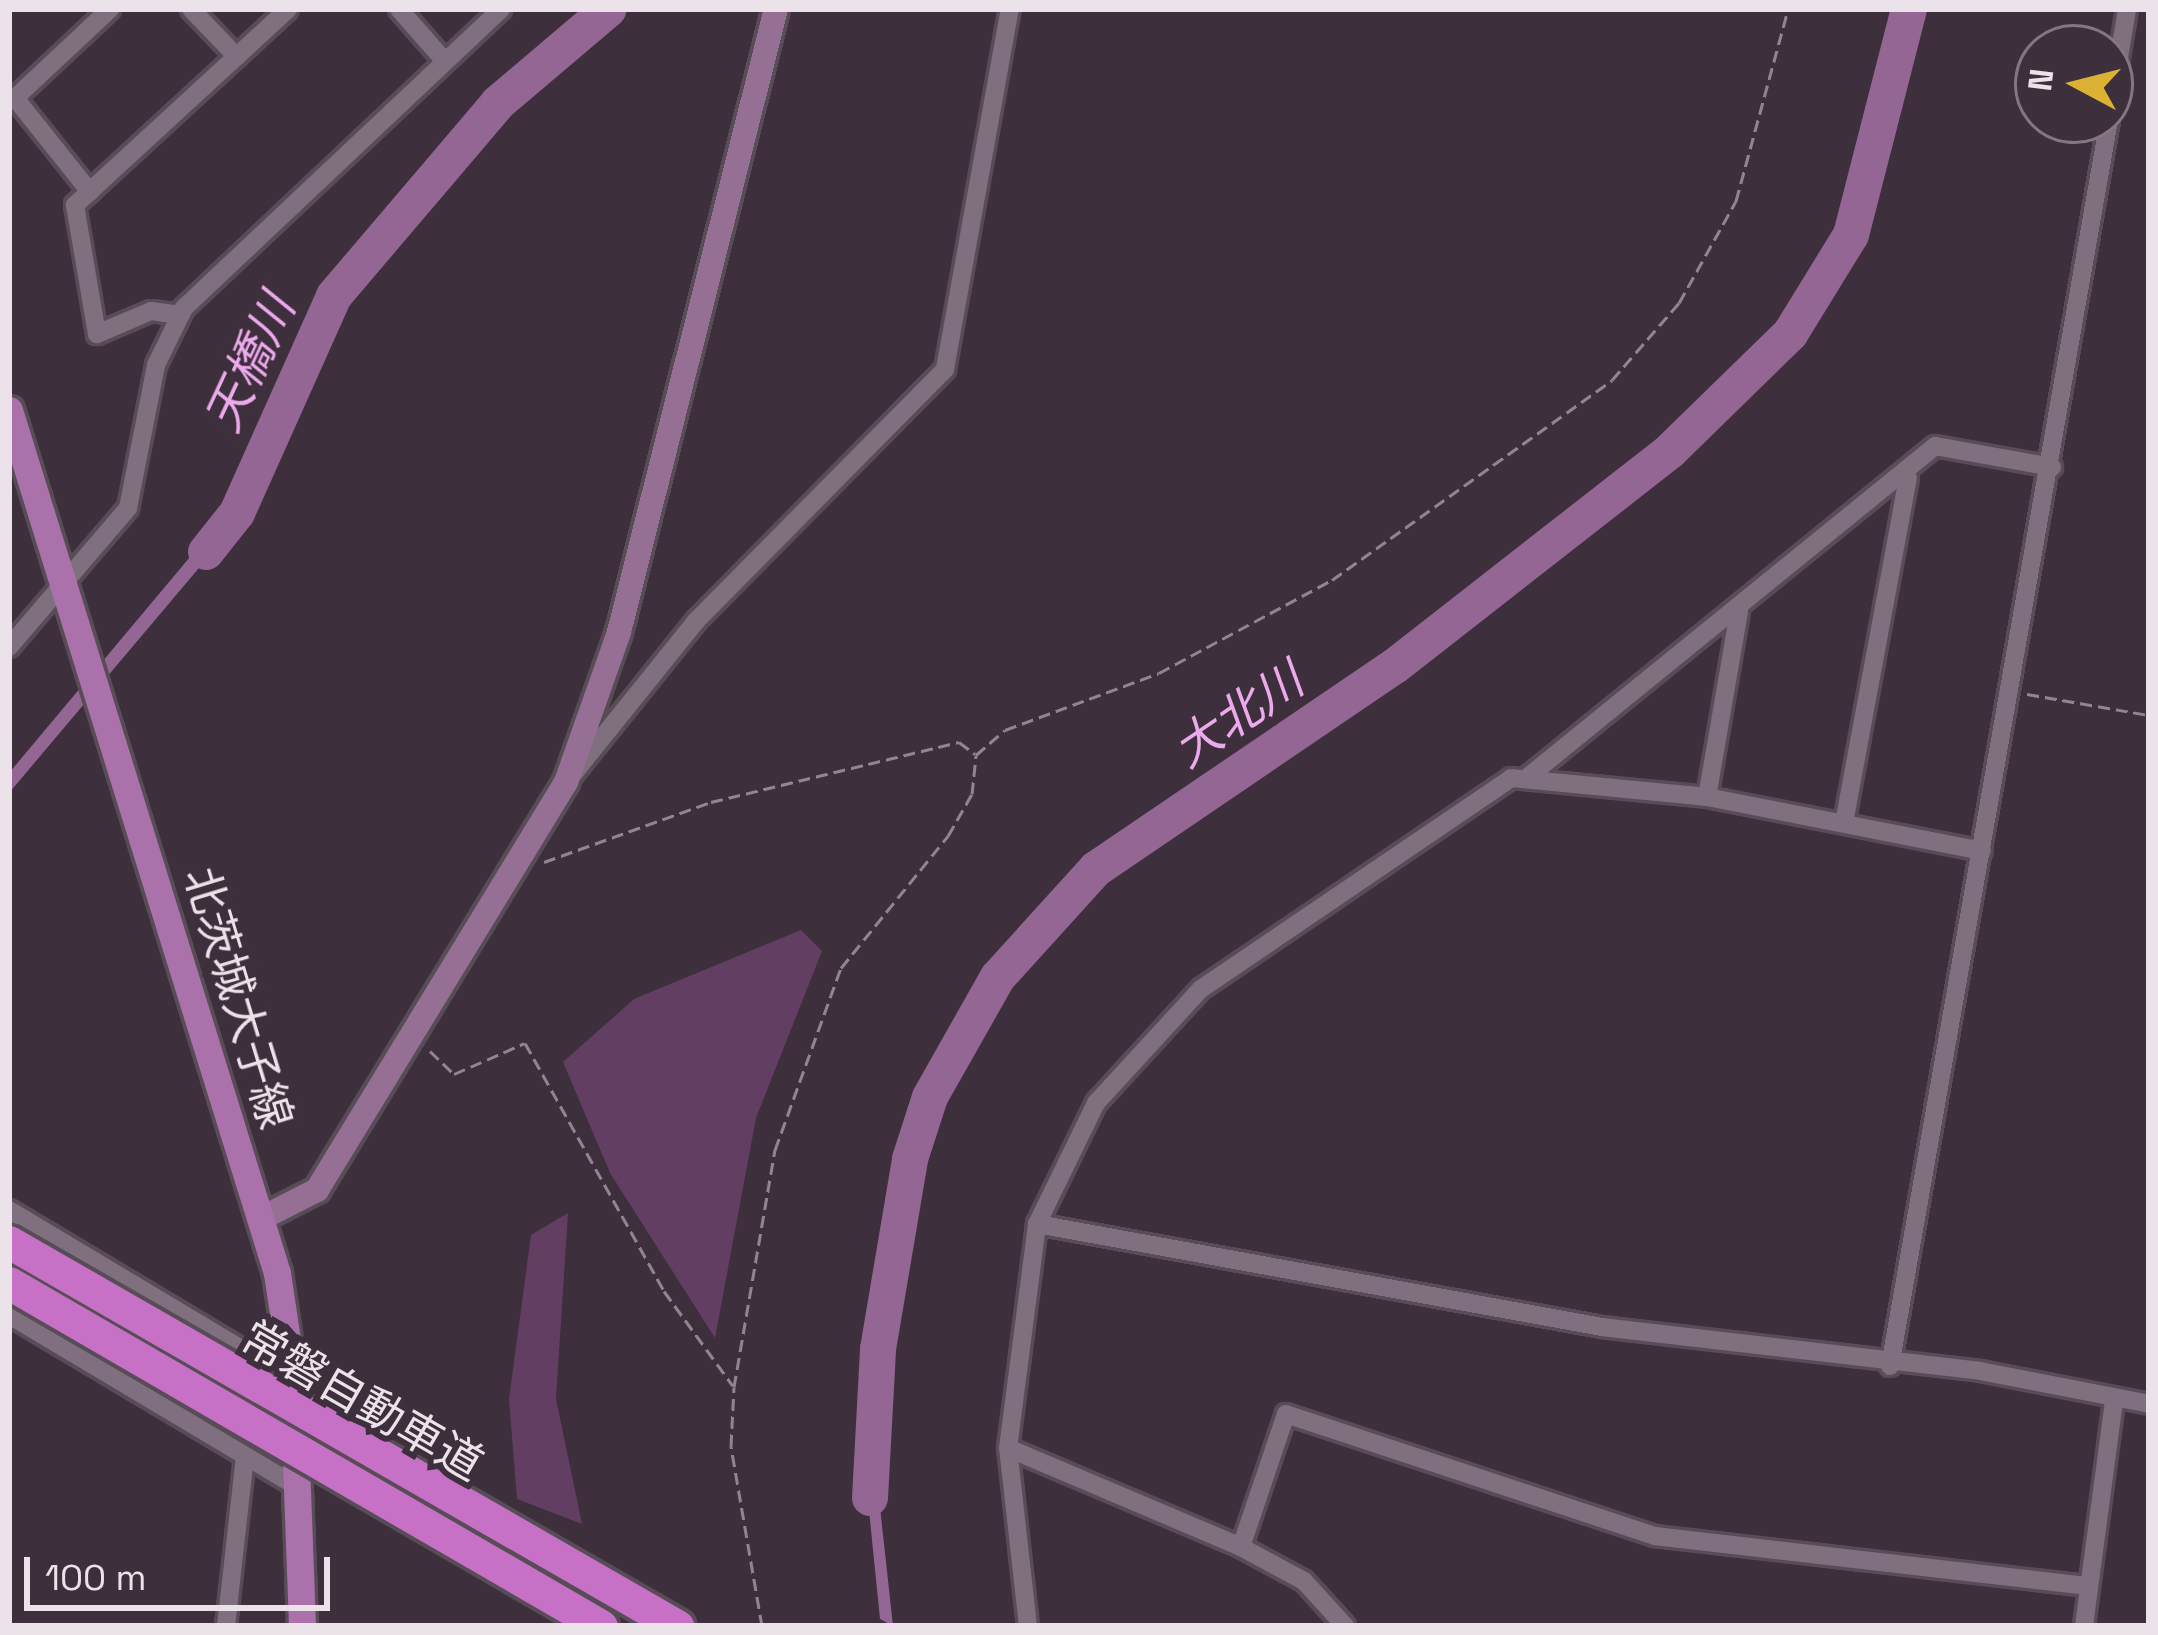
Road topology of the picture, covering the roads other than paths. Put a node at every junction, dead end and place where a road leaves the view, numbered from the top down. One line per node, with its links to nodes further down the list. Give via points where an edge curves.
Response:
1 (110, 9): 11 (street, via 15,98)
2 (191, 9): 8 (street)
3 (288, 9): 8 (street)
4 (400, 9): 9 (street)
5 (501, 9): 9 (street)
6 (776, 9): 20 (street, via 619,632)
7 (1010, 9): 20 (street, via 945,369 696,621)
8 (237, 57): 11 (street)
9 (443, 59): 12 (street)
10 (2104, 144): 14 (street)
11 (90, 191): 12 (street, via 75,205 97,334 152,311)
12 (180, 315): 16 (street, via 156,365 128,508)
13 (9, 410): 16 (main road, 北茨城大子線)
14 (2052, 467): 15 (street, via 1935,446); 23 (street)
15 (1908, 478): 17 (street); 22 (street)
16 (65, 587): 18 (street); 25 (main road, 北茨城大子線)
17 (1738, 611): 19 (street); 21 (street)
18 (9, 647)
19 (1529, 776): 21 (street); 26 (street, via 1486,793 1201,988 1096,1103)
20 (566, 782): 25 (street, via 317,1190)
21 (1707, 797): 22 (street)
22 (1844, 823): 23 (street)
23 (1982, 850): 30 (street)
24 (9, 1210): 31 (street)
25 (262, 1218): 31 (main road, 北茨城大子線)
26 (1037, 1224): 30 (street, via 1602,1327); 34 (street)
27 (9, 1242): 42 (highway, 常磐自動車道, bridge)
28 (9, 1283): 41 (highway, 常磐自動車道, bridge)
29 (9, 1315): 35 (street)
30 (1890, 1366): 32 (street, via 1980,1371)
31 (293, 1380): 36 (main road, 北茨城大子線)
32 (2114, 1400): 33 (street); 38 (street)
33 (2149, 1404)
34 (1008, 1448): 37 (street); 43 (street)
35 (245, 1456): 36 (street); 39 (street)
36 (298, 1488): 40 (main road, 北茨城大子線)
37 (1241, 1547): 38 (street, via 1286,1414 1655,1536); 44 (street, via 1304,1581)
38 (2088, 1586): 45 (street)
39 (226, 1626)
40 (302, 1626)
41 (602, 1626)
42 (677, 1626)
43 (1028, 1626)
44 (1345, 1626)
45 (2084, 1626)

